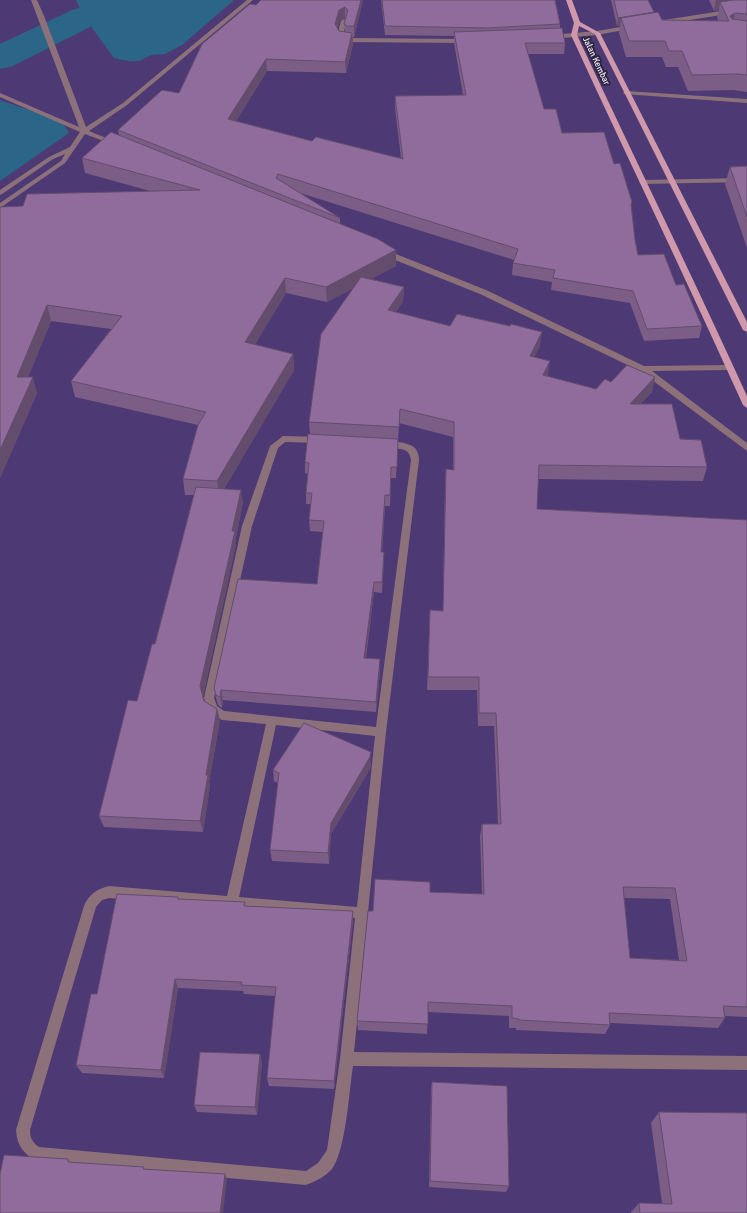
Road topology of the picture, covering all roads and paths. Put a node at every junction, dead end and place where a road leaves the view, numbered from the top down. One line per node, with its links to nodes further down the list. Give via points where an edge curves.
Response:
1 (34, 0): 16 (street)
2 (250, 0): 16 (street, via 125,104)
3 (569, 0): 6 (main road)
4 (747, 9): 7 (street)
5 (344, 21): 12 (street, via 340,35 342,40 346,41)
6 (577, 23): 9 (main road, Jalan Kembar); 10 (main road, Jalan Kembar)
7 (660, 23)
8 (637, 27): 9 (street)
9 (597, 33): 10 (street); 13 (main road, Jalan Kembar)
10 (574, 35): 11 (street); 21 (main road, Jalan Kembar)
11 (544, 37)
12 (471, 40)
13 (626, 93): 15 (street); 19 (main road, Jalan Kembar)
14 (0, 94): 16 (street)
15 (747, 101)
16 (84, 131): 17 (street); 18 (street)
17 (121, 146)
18 (71, 149): 22 (street, via 51,158); 23 (street, via 63,162)
19 (672, 180): 20 (street); 21 (street); 25 (main road, Jalan Kembar)
20 (747, 180)
21 (642, 182): 26 (main road, Jalan Kembar, via 698,296)
22 (0, 193)
23 (0, 206)
24 (372, 247): 27 (street, via 483,292)
25 (747, 330)
26 (729, 367): 27 (street); 28 (main road, Jalan Kembar)
27 (643, 369): 31 (street)
28 (747, 405)
29 (330, 440): 32 (street, via 288,438 274,446 247,526 208,698 216,713)
30 (374, 444): 33 (street, via 404,446 415,454)
31 (747, 448)
32 (272, 720): 33 (street); 34 (street)
33 (381, 732): 35 (street)
34 (232, 902): 35 (street); 36 (street, via 109,892 92,900 23,1130 26,1145 38,1154 306,1178 323,1170 334,1151)
35 (362, 913): 36 (street)
36 (347, 1059): 37 (street)
37 (747, 1063)

